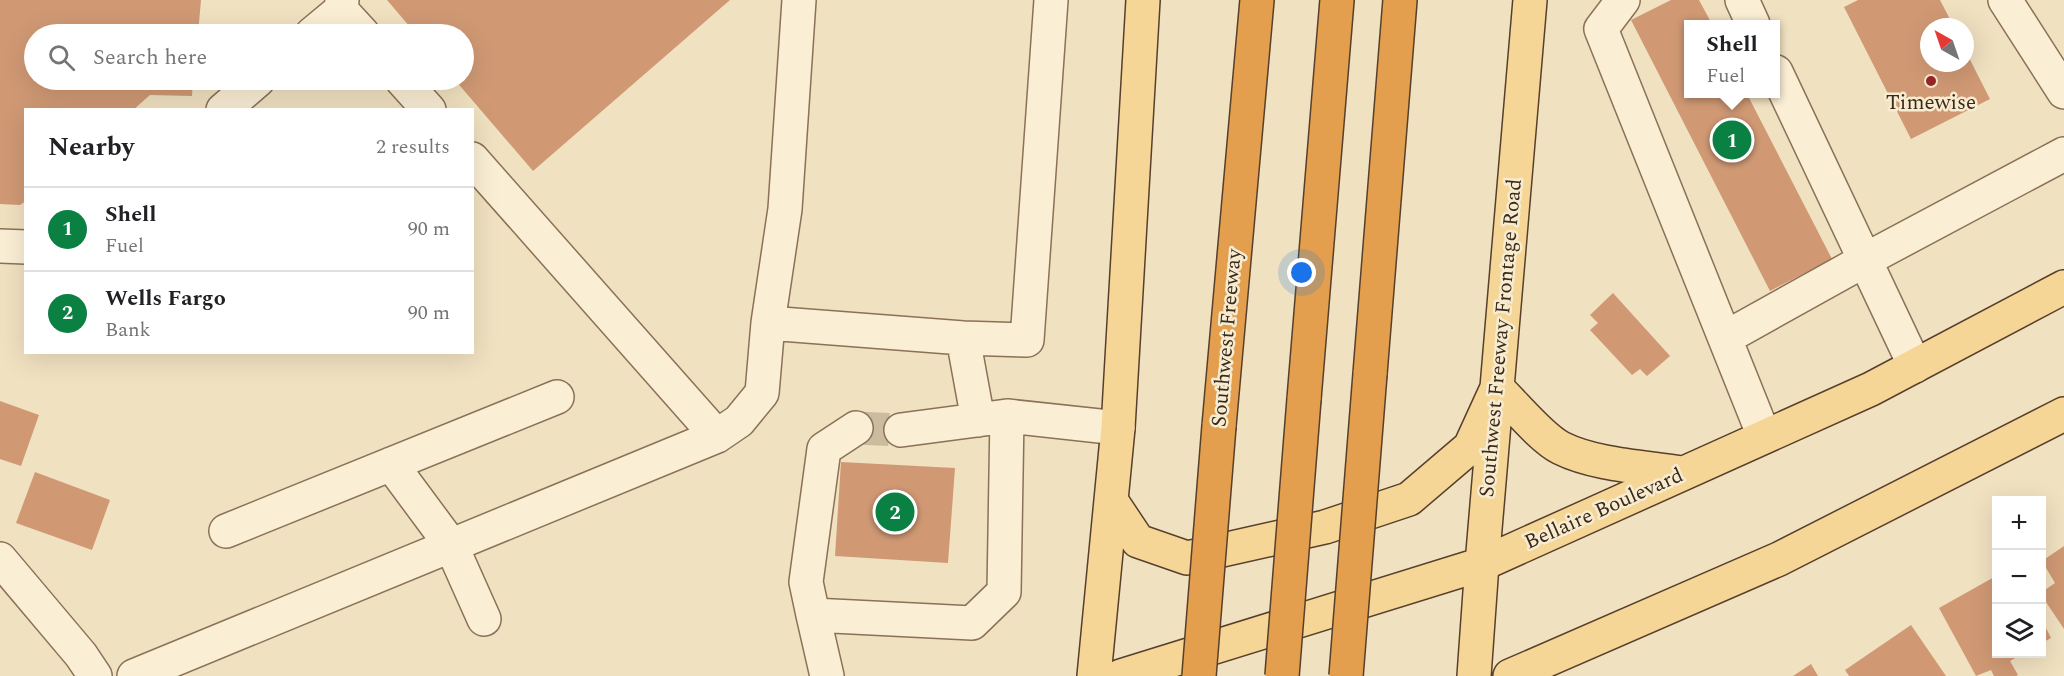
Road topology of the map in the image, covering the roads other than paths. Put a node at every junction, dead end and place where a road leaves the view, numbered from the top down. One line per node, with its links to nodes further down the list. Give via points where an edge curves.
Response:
1 (799, 0): 27 (lane, via 785,209)
2 (1051, 0): 28 (lane, via 1028,340)
3 (1143, 0): 36 (main road)
4 (1257, 0): 54 (highway, Southwest Freeway, bridge)
5 (1337, 0): 55 (highway, bridge)
6 (1400, 0): 56 (highway, bridge)
7 (1530, 0): 31 (main road, Southwest Freeway Frontage Road)
8 (1623, 0): 29 (lane, via 1602,29)
9 (1742, 0): 12 (lane)
10 (2005, 0): 18 (lane)
11 (342, 5): 13 (lane); 14 (lane)
12 (1751, 20)
13 (322, 24)
14 (356, 24)
15 (1780, 81): 25 (lane)
16 (246, 90): 19 (lane)
17 (411, 90): 20 (lane)
18 (2064, 92)
19 (225, 108)
20 (427, 108)
21 (2064, 154): 25 (lane)
22 (474, 161): 38 (lane)
23 (0, 246): 24 (lane)
24 (24, 247)
25 (1864, 260): 29 (lane); 30 (lane)
26 (2064, 287): 30 (main road, Bellaire Boulevard)
27 (768, 323): 28 (lane); 38 (lane, via 762,393 740,421)
28 (963, 338): 34 (lane)
29 (1725, 338): 39 (lane)
30 (1915, 366): 39 (main road, Bellaire Boulevard)
31 (1497, 388): 41 (main road, via 1560,448 1595,459); 42 (main road, via 1470,447 1409,498 1325,527 1187,558 1138,541); 46 (main road, Southwest Freeway Frontage Road)
32 (556, 397): 40 (lane)
33 (2064, 414): 58 (main road, via 1779,558)
34 (993, 418): 36 (lane); 37 (lane); 47 (lane, via 1004,592 972,623)
35 (856, 428): 47 (lane, via 824,450 806,582)
36 (1118, 428): 42 (main road)
37 (901, 430)
38 (717, 436): 44 (lane)
39 (1764, 436): 41 (main road, Bellaire Boulevard)
40 (391, 464): 43 (lane); 44 (lane)
41 (1682, 474): 46 (main road, Bellaire Boulevard)
42 (1112, 502): 52 (main road)
43 (226, 531)
44 (451, 545): 48 (lane); 50 (lane)
45 (0, 559): 49 (lane)
46 (1482, 564): 53 (main road, Bellaire Boulevard); 57 (main road, Southwest Freeway Frontage Road)
47 (813, 615): 51 (lane)
48 (484, 619)
49 (95, 676)
50 (134, 676)
51 (827, 676)
52 (1094, 676)
53 (1122, 676)
54 (1198, 676)
55 (1282, 676)
56 (1346, 676)
57 (1474, 676)
58 (1510, 676)

